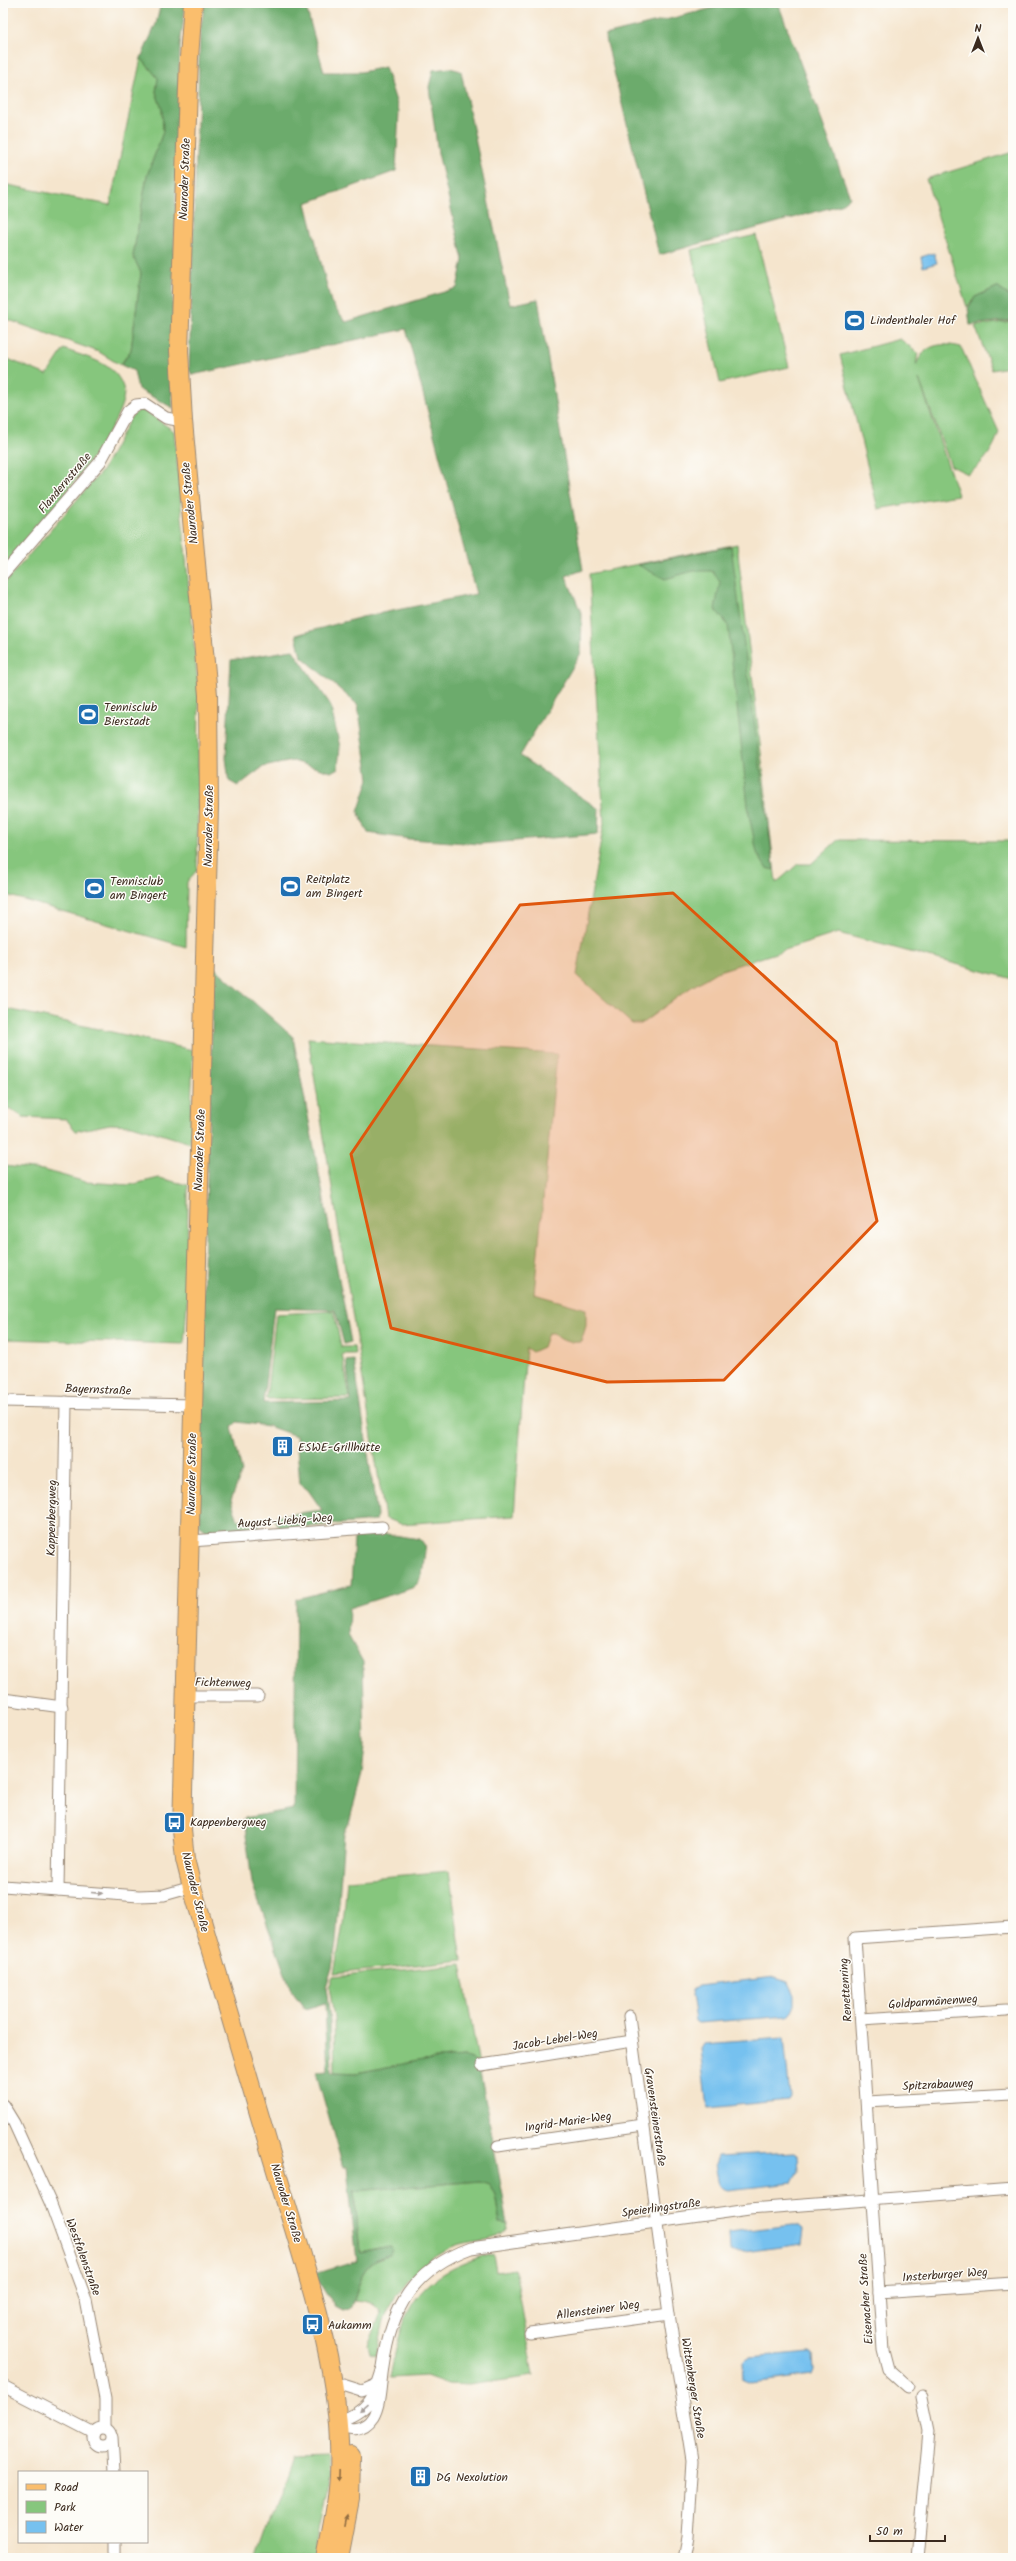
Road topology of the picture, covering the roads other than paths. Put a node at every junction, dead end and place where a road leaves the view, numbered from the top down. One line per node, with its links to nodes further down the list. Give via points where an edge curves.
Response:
1 (193, 3): 2 (main road, Nauroder Straße, via 188,58 180,319)
2 (183, 421): 3 (street, Flandernstraße, via 166,418 145,404 136,405 128,411 100,462); 6 (main road, Nauroder Straße, via 205,653 210,770)
3 (3, 574)
4 (3, 1401): 5 (street, Bayernstraße)
5 (66, 1402): 6 (street, Bayernstraße); 12 (street, Kappenbergweg)
6 (192, 1405): 8 (main road, Nauroder Straße)
7 (382, 1527): 8 (street, August-Liebig-Weg)
8 (191, 1541): 9 (main road, Nauroder Straße)
9 (187, 1696): 10 (street, Fichtenweg); 14 (main road, Nauroder Straße, via 182,1830 185,1859)
10 (258, 1696)
11 (3, 1699): 12 (street)
12 (62, 1707): 15 (street, Kappenbergweg)
13 (3, 1886): 15 (street)
14 (192, 1887): 15 (street, one-way to 14, via 145,1896 164,1895); 30 (main road, Nauroder Straße)
15 (58, 1890)
16 (1013, 1927): 19 (street, Renettenring, via 855,1938)
17 (1007, 2010): 19 (street, Goldparmänenweg)
18 (629, 2016): 20 (street, Gravensteinerstraße)
19 (861, 2019): 23 (street, Renettenring)
20 (632, 2041): 21 (street, Jacob-Lebel-Weg); 25 (street, Gravensteinerstraße)
21 (482, 2065)
22 (1012, 2094): 23 (street, Spitzrabauweg)
23 (867, 2102): 28 (street, Renettenring)
24 (3, 2105): 42 (street, Westfalenstraße, via 14,2122 50,2202 86,2300 105,2399)
25 (643, 2125): 26 (street, Ingrid-Marie-Weg); 29 (street, Gravensteinerstraße)
26 (498, 2146)
27 (1013, 2190): 28 (street, Speierlingstraße)
28 (873, 2199): 29 (street, Speierlingstraße, via 749,2209); 32 (street, Eisenacher Straße)
29 (657, 2221): 33 (street, Wittenberger Straße); 35 (street, Speierlingstraße, via 492,2243 451,2256 426,2274 401,2302 390,2326)
30 (308, 2280): 37 (main road, Nauroder Straße, via 330,2324); 41 (main road, Nauroder Straße)
31 (1013, 2283): 32 (street, Insterburger Weg)
32 (879, 2292): 39 (street, Eisenacher Straße, via 884,2360 895,2377)
33 (669, 2314): 34 (street, Allensteiner Weg); 51 (street, Wittenberger Straße, via 692,2461 687,2537)
34 (530, 2333)
35 (383, 2368): 36 (street, Speierlingstraße); 41 (street, Speierlingstraße, via 378,2404 373,2417 363,2426)
36 (378, 2384): 37 (street, via 362,2390); 41 (street, Speierlingstraße, one-way to 41, via 368,2405)
37 (343, 2385): 41 (main road, Nauroder Straße)
38 (3, 2386): 43 (street)
39 (908, 2387)
40 (922, 2397): 52 (street, via 929,2431)
41 (345, 2423): 49 (main road, Nauroder Straße, one-way to 49, via 339,2457 338,2488); 50 (main road, Nauroder Straße, one-way to 41, via 351,2487)
42 (105, 2428): 43 (street, via 97,2429); 44 (street, via 110,2431)
43 (94, 2433): 45 (street, via 95,2442)
44 (112, 2438): 45 (street, via 108,2444); 46 (street)
45 (100, 2446): 46 (street)
46 (114, 2471)
47 (115, 2543): 48 (street)
48 (115, 2558)
49 (326, 2558)
50 (339, 2558)
51 (683, 2558)
52 (917, 2558)

